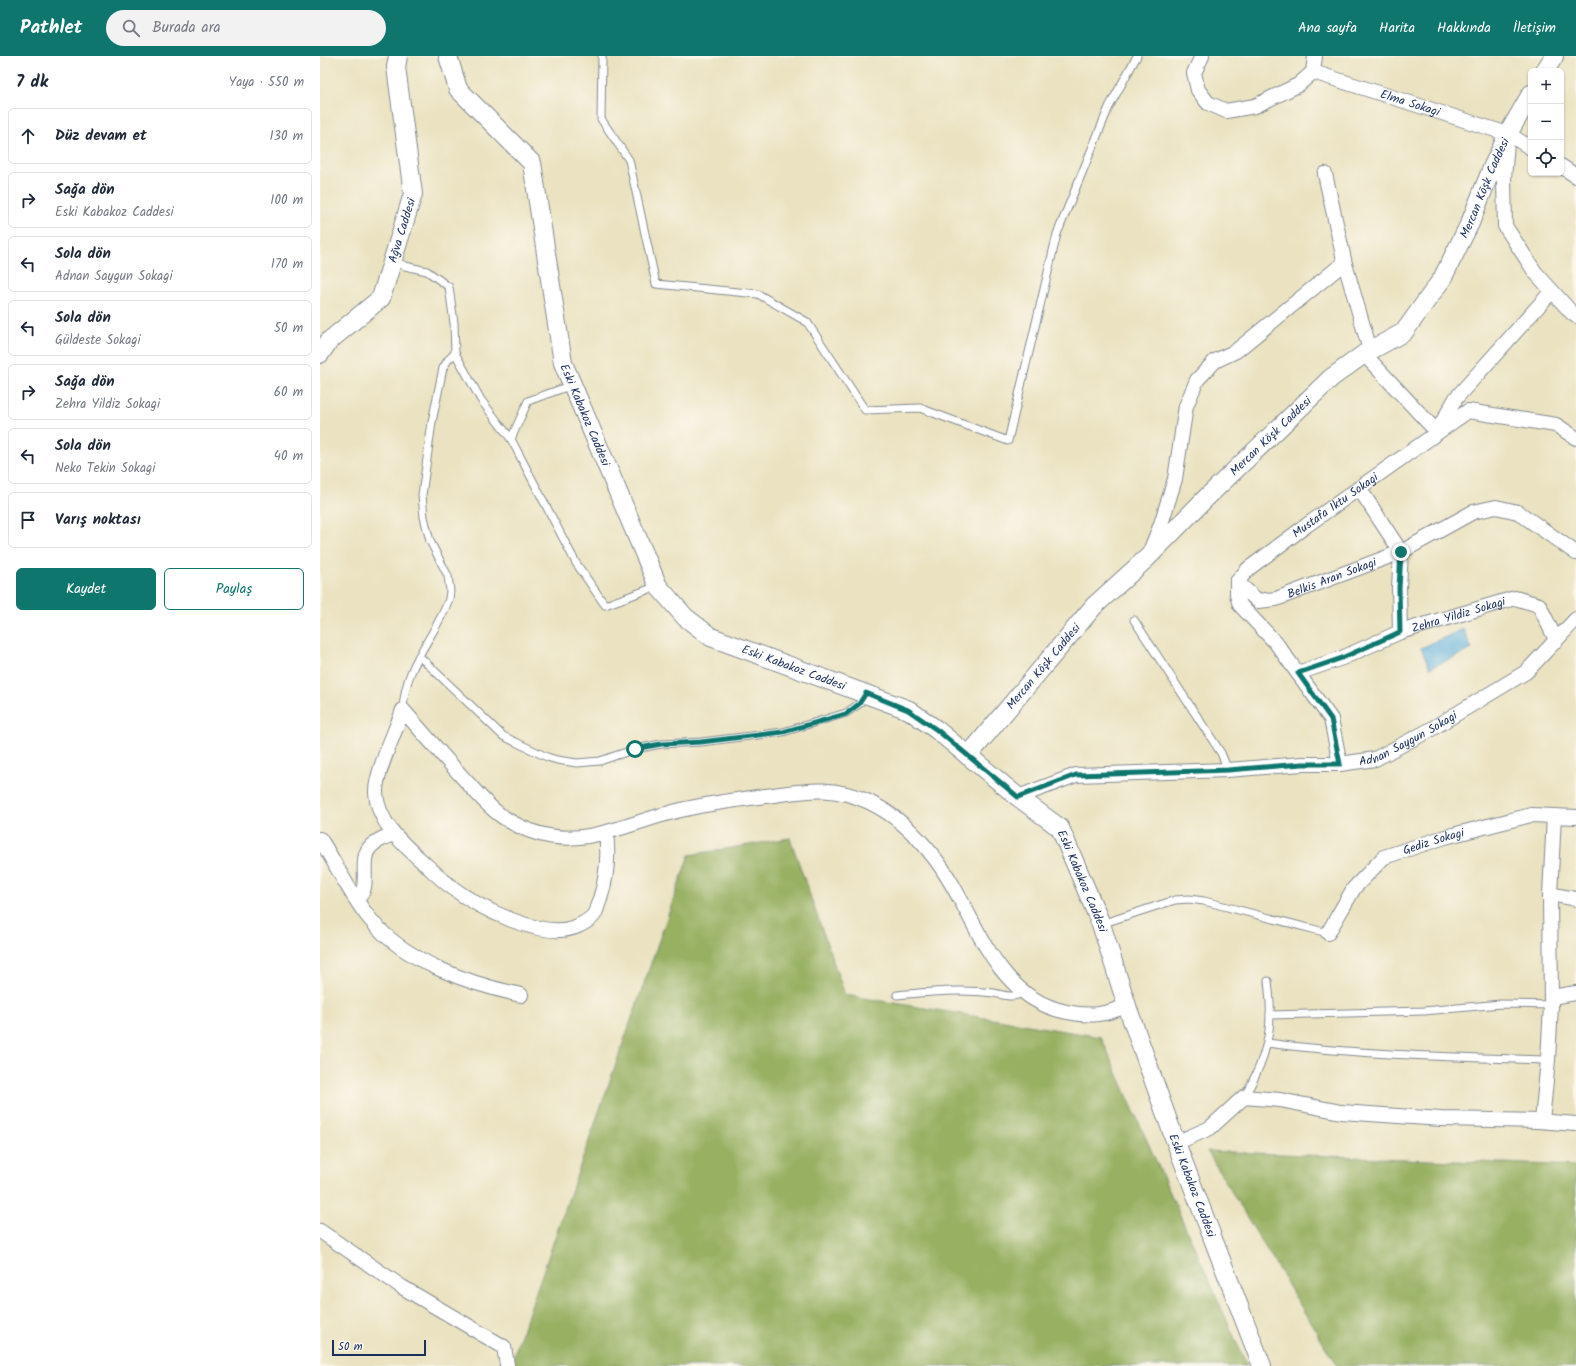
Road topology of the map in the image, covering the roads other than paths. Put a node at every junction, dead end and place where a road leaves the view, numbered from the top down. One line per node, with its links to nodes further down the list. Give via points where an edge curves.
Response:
1 (398, 56): 14 (street, Ağva Caddesi, via 396,67 413,194)
2 (448, 56): 21 (street, Eski Kabakoz Caddesi, via 458,89 532,163 563,362)
3 (602, 56): 4 (lane, via 601,119 629,160 656,284 758,294 807,322 865,410 920,408 1008,442 1057,234 1109,107)
4 (1137, 56)
5 (1202, 56): 9 (street, via 1194,73 1198,90 1208,103 1226,111 1255,106 1298,86)
6 (1315, 56): 9 (street)
7 (1554, 56): 8 (street)
8 (1547, 68)
9 (1313, 72): 11 (street, Elma Sokagi)
10 (1528, 99): 11 (street, Mercan Köşk Caddesi)
11 (1508, 134): 12 (street, Elma Sokagi); 16 (street, via 1504,179 1505,226 1535,272); 18 (street, Mercan Köşk Caddesi, via 1470,223 1442,279 1404,332)
12 (1528, 146)
13 (1325, 174): 15 (street)
14 (393, 259): 19 (street, Ağva Caddesi, via 381,298 329,341); 20 (lane, via 405,266 427,271 449,287)
15 (1346, 264): 18 (street); 28 (street, via 1236,351 1215,361 1197,380 1186,406 1175,479)
16 (1552, 291): 17 (street); 22 (street, Mustafa Iktu Sokagi, via 1456,398)
17 (1576, 316)
18 (1367, 352): 22 (street); 28 (street, Mercan Köşk Caddesi, via 1331,378)
19 (320, 354)
20 (455, 354): 24 (lane, via 481,400); 35 (lane, via 443,368 432,422 422,495 429,535 448,576 450,591 447,606)
21 (572, 385): 24 (lane, via 528,402); 30 (street, Eski Kabakoz Caddesi)
22 (1437, 432): 23 (street, Mustafa Iktu Sokagi, via 1468,411 1556,425); 25 (street, Mustafa Iktu Sokagi)
23 (1576, 438)
24 (511, 439): 30 (lane, via 576,563 605,605)
25 (1359, 488): 26 (street); 29 (street, Mustafa Iktu Sokagi, via 1248,569)
26 (1401, 552): 27 (street, Belkis Aran Sokagi, via 1473,512 1496,507 1518,512); 29 (street, Belkis Aran Sokagi, via 1276,599 1258,600); 33 (street)
27 (1576, 552)
28 (1147, 558): 39 (street, Mercan Köşk Caddesi, via 1094,606)
29 (1237, 582): 36 (street, via 1240,605 1276,643)
30 (658, 586): 37 (street, Eski Kabakoz Caddesi, via 685,617 711,637)
31 (1576, 619): 34 (street, Adnan Saygun Sokagi)
32 (1134, 620): 41 (lane, via 1221,753)
33 (1400, 632): 34 (street, Zehra Yildiz Sokagi, via 1515,598 1539,605); 36 (street, Zehra Yildiz Sokagi, via 1342,658)
34 (1556, 640): 40 (street, Adnan Saygun Sokagi, via 1526,672 1428,731 1376,759)
35 (419, 656): 37 (lane, via 503,736 547,757 577,764 600,761 635,749 661,744 783,732 846,714 859,704); 38 (lane, via 407,681)
36 (1298, 673): 40 (street, via 1331,719)
37 (866, 693): 39 (street, Eski Kabakoz Caddesi, via 908,710)
38 (403, 710): 45 (street, via 484,801 520,827 544,835 566,838); 46 (street, via 376,782 379,807)
39 (968, 756): 42 (street, Eski Kabakoz Caddesi)
40 (1340, 764): 41 (street, Adnan Saygun Sokagi, via 1302,764)
41 (1228, 770): 42 (street, Adnan Saygun Sokagi, via 1076,775)
42 (1018, 797): 51 (street, Eski Kabakoz Caddesi, via 1060,828)
43 (1554, 816): 44 (street, Gediz Sokagi); 48 (street); 52 (street, Gediz Sokagi, via 1530,815 1445,837 1384,857 1354,888)
44 (1576, 817)
45 (606, 833): 46 (street, via 606,872 595,913 583,924 561,930 522,923 477,904 449,886); 54 (street, via 700,806 813,789 847,794 888,814 914,834 944,871 983,942 1009,978)
46 (393, 834): 49 (street, via 376,842 368,850 365,858 364,889)
47 (320, 839): 49 (street)
48 (1550, 894): 50 (street); 58 (street)
49 (356, 899): 56 (street, via 371,920 393,940 426,962 475,983)
50 (1576, 899)
51 (1101, 924): 52 (lane, via 1175,900 1189,899); 59 (street, Eski Kabakoz Caddesi)
52 (1328, 933)
53 (1268, 981): 60 (lane)
54 (1023, 992): 57 (lane, via 1014,997 978,991); 59 (street, via 1038,1002 1058,1010 1078,1014 1096,1015)
55 (1576, 993): 58 (street)
56 (522, 995)
57 (897, 995)
58 (1551, 1001): 60 (lane, via 1424,1010); 62 (street)
59 (1127, 1005): 66 (street, Eski Kabakoz Caddesi)
60 (1270, 1015): 61 (lane)
61 (1267, 1043): 62 (lane, via 1305,1048); 63 (lane, via 1258,1071)
62 (1548, 1060): 64 (street)
63 (1244, 1097): 64 (street, via 1280,1100 1341,1112 1441,1119); 66 (street, via 1210,1128)
64 (1542, 1121): 65 (street)
65 (1576, 1124)
66 (1176, 1143): 69 (street, Eski Kabakoz Caddesi)
67 (320, 1231): 68 (street, via 402,1287 504,1347)
68 (507, 1365)
69 (1262, 1366)

